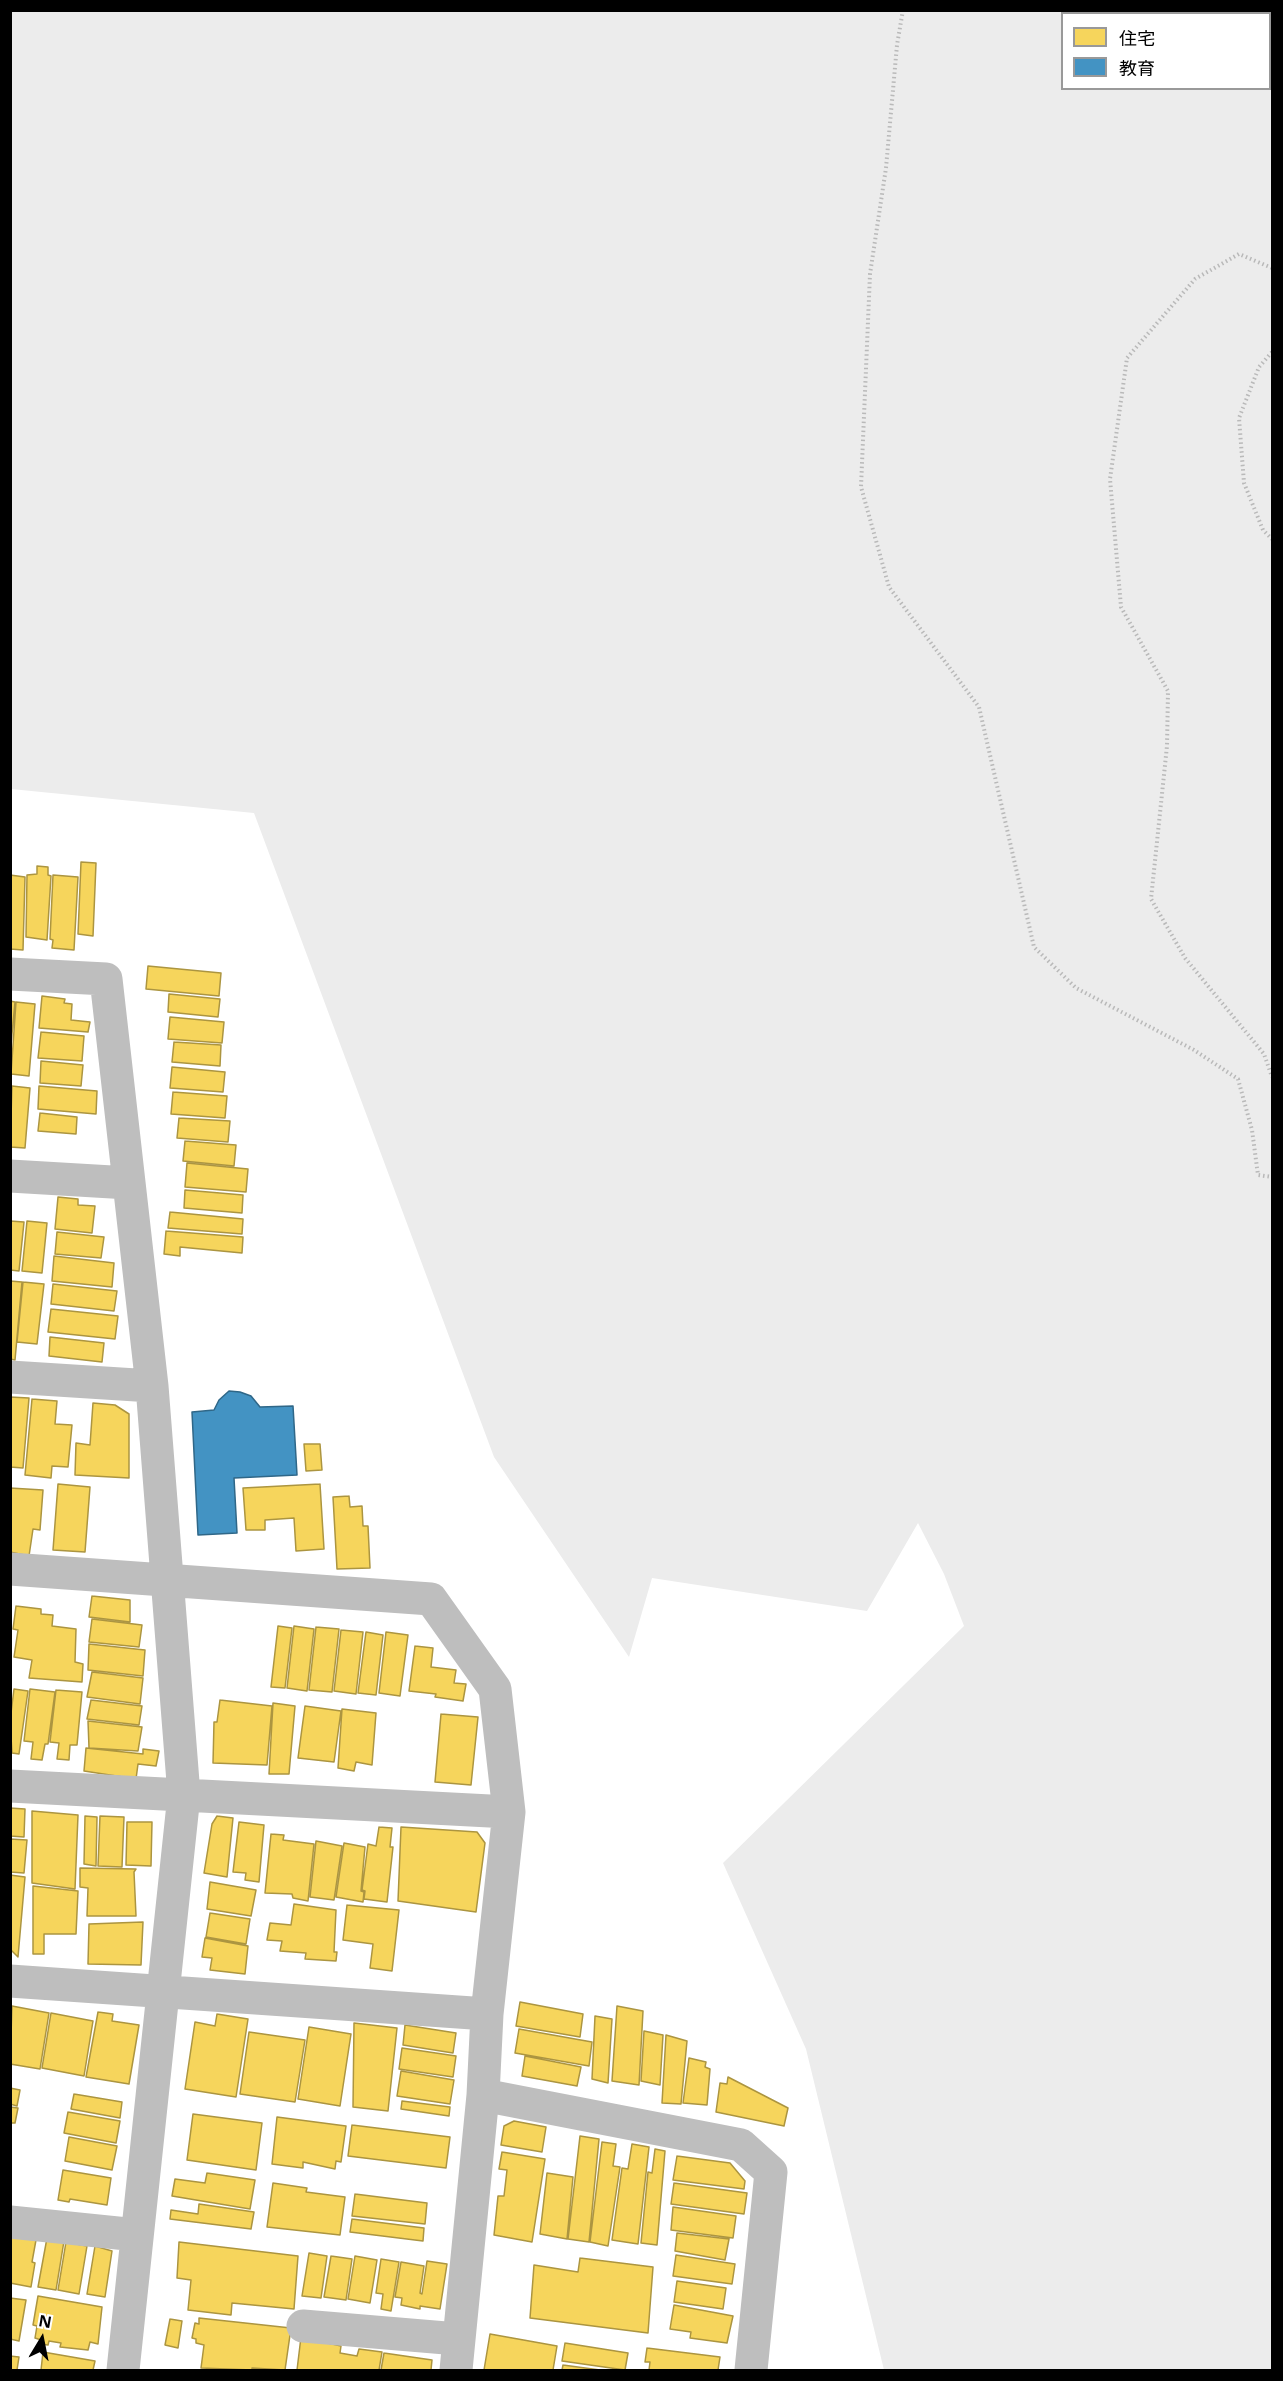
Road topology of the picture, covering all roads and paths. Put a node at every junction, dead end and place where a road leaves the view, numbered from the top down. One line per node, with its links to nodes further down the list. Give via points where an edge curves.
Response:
1 (903, 10): 8 (path, via 870,274 861,488 889,587 979,707 1034,947 1076,988 1194,1050 1238,1079 1252,1130 1258,1175)
2 (1272, 268): 6 (path, via 1239,254 1195,279 1127,358 1110,479 1121,607 1168,691 1167,746 1151,899 1185,958 1264,1054)
3 (1272, 352): 4 (path, via 1259,367 1239,418 1245,483 1263,530)
4 (1272, 539)
5 (10, 974): 9 (street, via 106,979)
6 (1272, 1077)
7 (10, 1176): 9 (street)
8 (1272, 1177)
9 (129, 1183): 11 (street)
10 (10, 1377): 11 (street)
11 (152, 1386): 13 (street)
12 (10, 1569): 13 (street)
13 (166, 1579): 15 (street); 16 (street, via 431,1599 495,1689)
14 (10, 1786): 15 (street)
15 (184, 1795): 16 (street); 18 (street)
16 (509, 1812): 19 (street)
17 (10, 1982): 18 (street)
18 (163, 1990): 19 (street); 22 (street)
19 (487, 2014): 20 (street)
20 (483, 2095): 24 (street); 26 (street, via 741,2145 771,2172)
21 (10, 2222): 22 (street)
22 (137, 2235): 25 (street)
23 (303, 2326): 24 (street)
24 (457, 2355)
25 (123, 2370)
26 (751, 2370)

